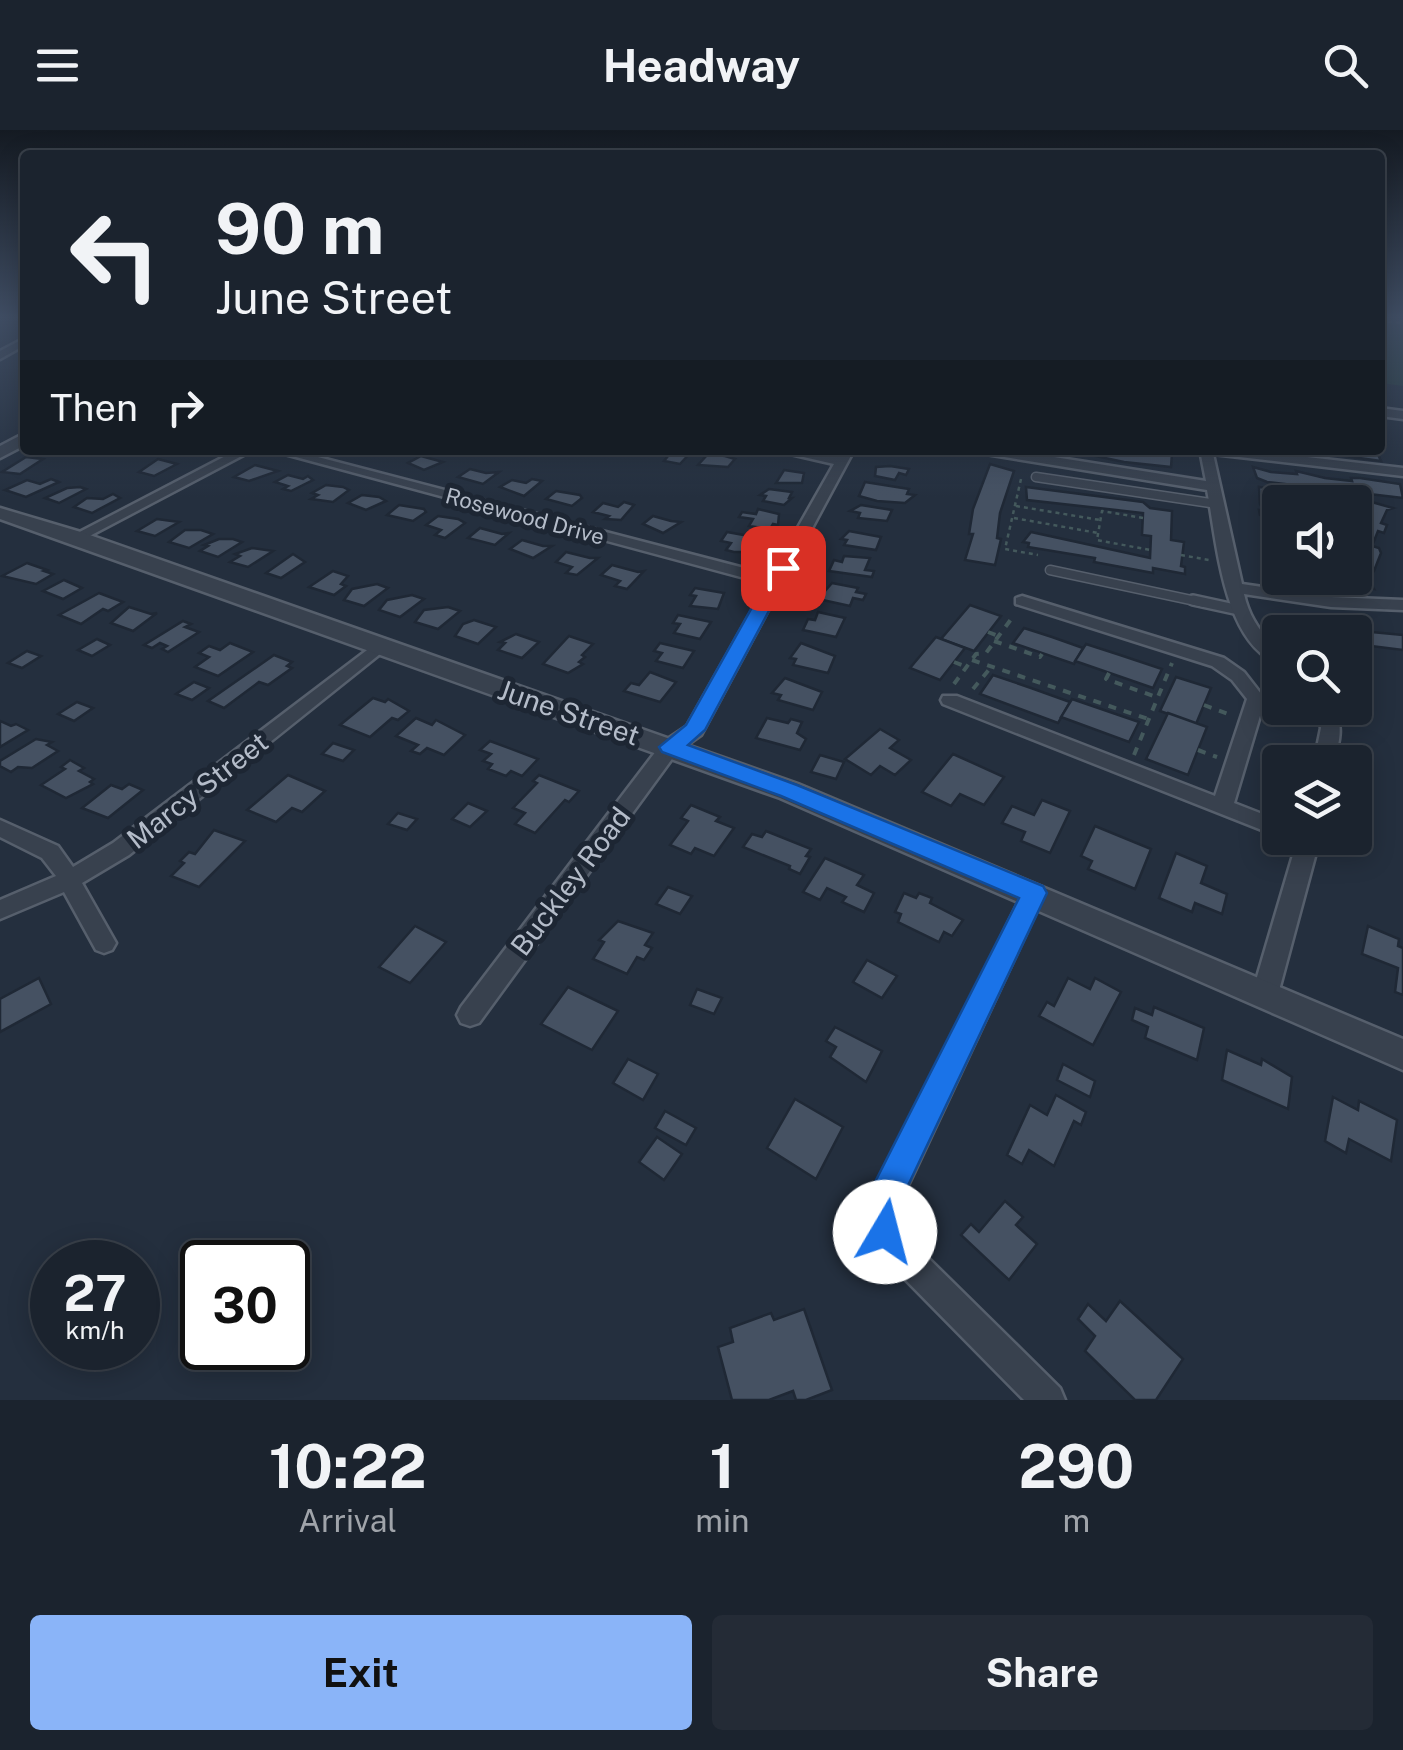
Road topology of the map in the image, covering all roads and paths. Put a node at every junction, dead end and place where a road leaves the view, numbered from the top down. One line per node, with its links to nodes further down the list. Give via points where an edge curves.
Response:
1 (237, 455): 24 (street)
2 (295, 455): 31 (street, Rosewood Drive)
3 (1011, 455): 11 (street)
4 (1210, 455): 11 (street)
5 (1253, 455): 7 (street)
6 (844, 456): 31 (street, Buckley Road)
7 (1403, 472)
8 (1036, 477): 10 (path); 11 (lane)
9 (1012, 479): 10 (path)
10 (1020, 481): 14 (path)
11 (1216, 496): 32 (street)
12 (1003, 500): 14 (path)
13 (1056, 503): 15 (path)
14 (1015, 504): 15 (path); 17 (path)
15 (1055, 512): 19 (path)
16 (0, 513): 24 (street, June Street)
17 (1012, 518): 21 (path); 22 (path)
18 (1143, 518): 19 (path, via 1102,511)
19 (1100, 520): 23 (path)
20 (1000, 524): 21 (path)
21 (1010, 526): 29 (path, via 1005,549)
22 (1063, 527): 23 (path); 25 (path)
23 (1098, 533): 26 (path, via 1097,540)
24 (77, 536): 39 (street, June Street)
25 (1061, 538)
26 (1121, 544): 27 (path); 28 (path)
27 (1150, 550)
28 (1120, 552)
29 (1038, 556)
30 (1050, 570): 35 (lane)
31 (774, 581): 56 (street, Buckley Road, via 694,730)
32 (1233, 588): 34 (street); 35 (street)
33 (1022, 602): 37 (path); 40 (street)
34 (1403, 605)
35 (1239, 610): 38 (street)
36 (988, 632): 37 (path)
37 (996, 639): 41 (path); 42 (path)
38 (1262, 644)
39 (379, 646): 56 (street, June Street); 62 (street, Marcy Street, via 121,849)
40 (1178, 650): 49 (path); 55 (street, via 1238,676 1256,699)
41 (1042, 654)
42 (972, 660): 44 (path); 45 (path)
43 (954, 662): 45 (path)
44 (992, 666): 47 (path); 50 (path)
45 (967, 667): 50 (path, via 949,691)
46 (1108, 672): 49 (path, via 1106,680)
47 (1034, 682): 48 (path); 51 (path)
48 (1030, 688)
49 (1156, 698): 54 (path)
50 (955, 702): 57 (street)
51 (1107, 704): 53 (path); 54 (path)
52 (1204, 705): 55 (path)
53 (1104, 710)
54 (1151, 720): 57 (path)
55 (1249, 722): 58 (street)
56 (670, 747): 63 (street, June Street); 67 (street, Buckley Road)
57 (1127, 770): 58 (street)
58 (1222, 807): 59 (street)
59 (1262, 823)
60 (0, 828): 62 (street, via 50,852)
61 (1301, 855): 66 (street)
62 (67, 881): 64 (street, Marcy Street); 65 (street)
63 (1034, 893): 66 (street, June Street); 69 (street, via 882,1208 885,1232 906,1258)
64 (0, 910)
65 (104, 944)
66 (1265, 994): 68 (street, June Street)
67 (470, 1014)
68 (1403, 1055)
69 (1048, 1400)

